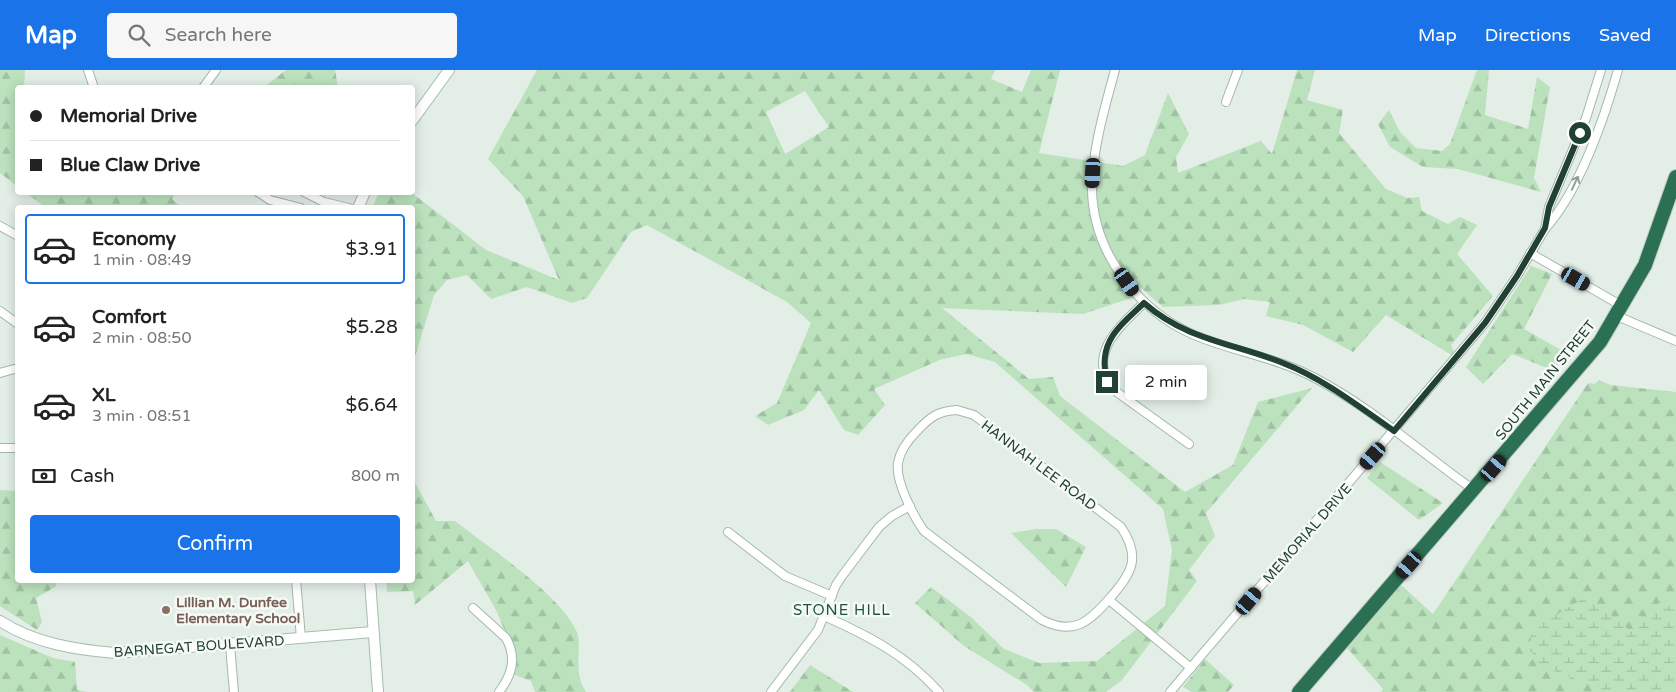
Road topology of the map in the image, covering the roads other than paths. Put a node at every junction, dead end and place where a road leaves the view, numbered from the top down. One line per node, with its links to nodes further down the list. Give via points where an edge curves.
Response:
1 (88, 70): 8 (street)
2 (216, 70): 9 (street)
3 (449, 70): 11 (street)
4 (1115, 70): 23 (street, via 1096,154 1092,189 1100,232 1110,255)
5 (1238, 70): 10 (street)
6 (1601, 70): 15 (street, MEMORIAL DRIVE, via 1586,118)
7 (1618, 70): 16 (street, MEMORIAL DRIVE, one-way to 7, via 1596,134)
8 (93, 85)
9 (205, 85)
10 (1226, 102)
11 (415, 117)
12 (1676, 177): 25 (highway, SOUTH MAIN STREET, via 1651,252)
13 (262, 195): 17 (street)
14 (310, 195): 18 (street)
15 (1554, 196): 16 (street); 20 (street, MEMORIAL DRIVE)
16 (1565, 201): 20 (street, MEMORIAL DRIVE)
17 (289, 205)
18 (336, 205)
19 (0, 226): 21 (street)
20 (1545, 228): 22 (street, MEMORIAL DRIVE)
21 (15, 234)
22 (1530, 253): 25 (street); 30 (street, MEMORIAL DRIVE, via 1485,323)
23 (1144, 303): 30 (street, via 1172,324 1194,335 1282,362 1313,377); 31 (street, via 1111,335 1104,354 1107,382)
24 (0, 311): 26 (street)
25 (1620, 311): 27 (street); 34 (highway, SOUTH MAIN STREET, via 1581,368)
26 (15, 322)
27 (1676, 341)
28 (15, 369): 29 (street)
29 (0, 373)
30 (1394, 431): 34 (street); 47 (street, MEMORIAL DRIVE)
31 (1189, 444)
32 (0, 448): 33 (street)
33 (15, 448)
34 (1474, 490): 54 (highway, SOUTH MAIN STREET)
35 (910, 506): 39 (street, via 879,526 836,585); 40 (street, HANNAH LEE ROAD, via 924,531 1052,625 1082,625); 40 (street, HANNAH LEE ROAD, via 898,474 901,451 908,440 931,416 943,411 957,410 974,415 1121,528 1130,541 1132,565 1129,576)
36 (728, 532): 39 (street, via 786,576)
37 (296, 583): 45 (street)
38 (370, 583): 44 (street)
39 (832, 596): 42 (street)
40 (1108, 600): 47 (street)
41 (473, 608): 50 (street, via 509,644 512,666 509,678)
42 (824, 616): 51 (street, via 818,630); 52 (street, via 879,641 927,678)
43 (0, 621): 46 (street, BARNEGAT BOULEVARD, via 44,641 92,651 125,652)
44 (373, 632): 45 (street, BARNEGAT BOULEVARD); 49 (street)
45 (301, 638): 46 (street, BARNEGAT BOULEVARD)
46 (230, 644): 48 (street)
47 (1191, 668): 53 (street, MEMORIAL DRIVE)
48 (234, 692)
49 (378, 692)
50 (499, 692)
51 (772, 692)
52 (939, 692)
53 (1170, 692)
54 (1299, 692)

